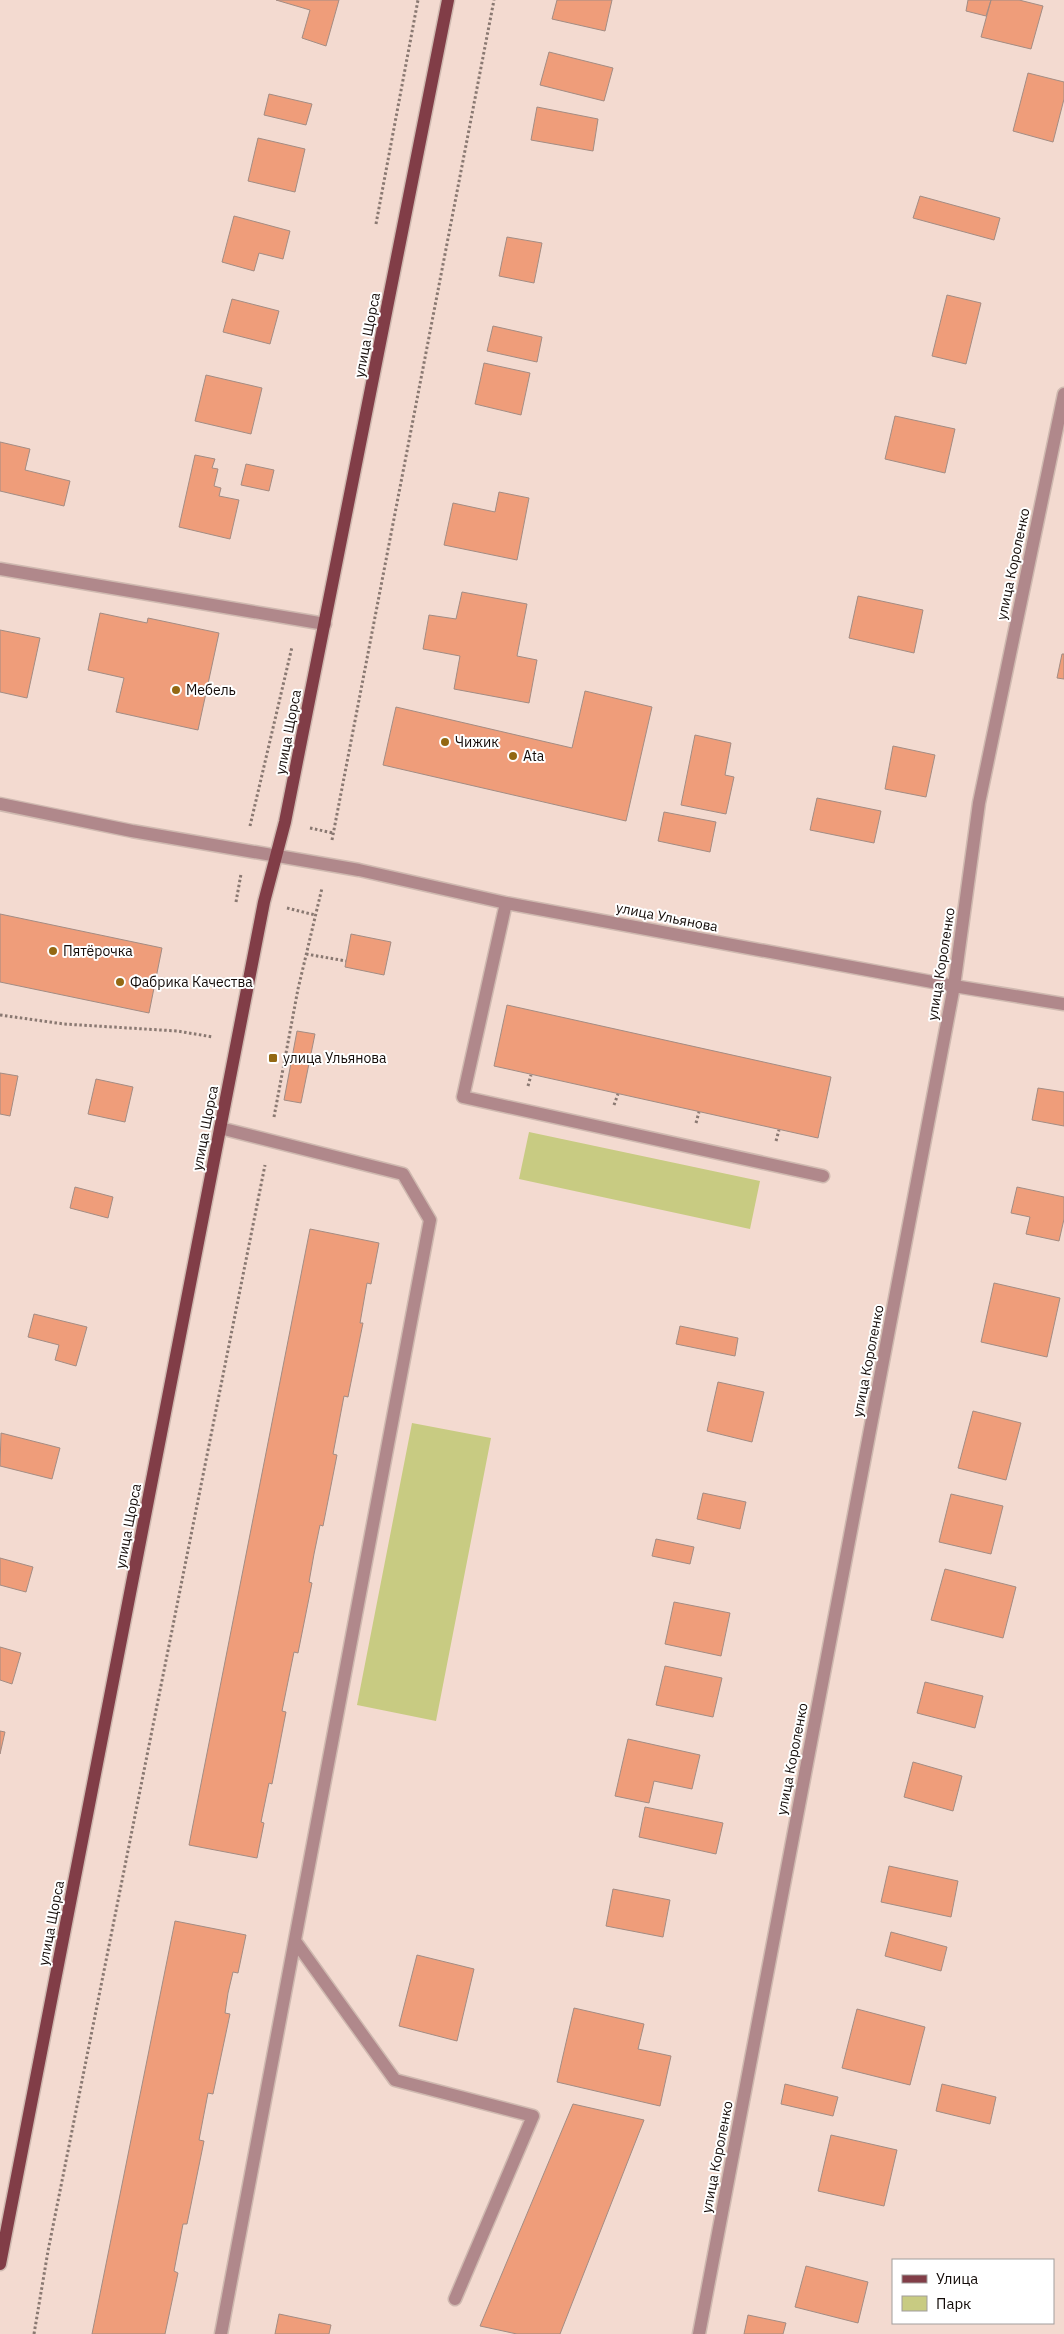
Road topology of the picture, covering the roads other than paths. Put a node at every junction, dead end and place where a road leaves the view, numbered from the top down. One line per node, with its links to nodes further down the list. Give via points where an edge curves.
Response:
1 (448, 0): 4 (main road, улица Щорса)
2 (1064, 394): 8 (street, улица Короленко, via 979,804)
3 (0, 569): 4 (street)
4 (325, 624): 6 (main road, улица Щорса, via 286,822)
5 (0, 804): 6 (street, улица Ульянова)
6 (276, 857): 7 (street, улица Ульянова, via 351,868); 10 (main road, улица Щорса, via 264,902)
7 (506, 902): 8 (street, улица Ульянова); 11 (street, via 463,1097)
8 (954, 986): 9 (street, улица Ульянова); 16 (street, улица Короленко)
9 (1064, 1004)
10 (220, 1128): 12 (street, via 403,1174 430,1220); 13 (main road, улица Щорса)
11 (824, 1176)
12 (295, 1941): 14 (street, via 395,2080 533,2116); 15 (street)
13 (0, 2264)
14 (455, 2299)
15 (221, 2334)
16 (699, 2334)

